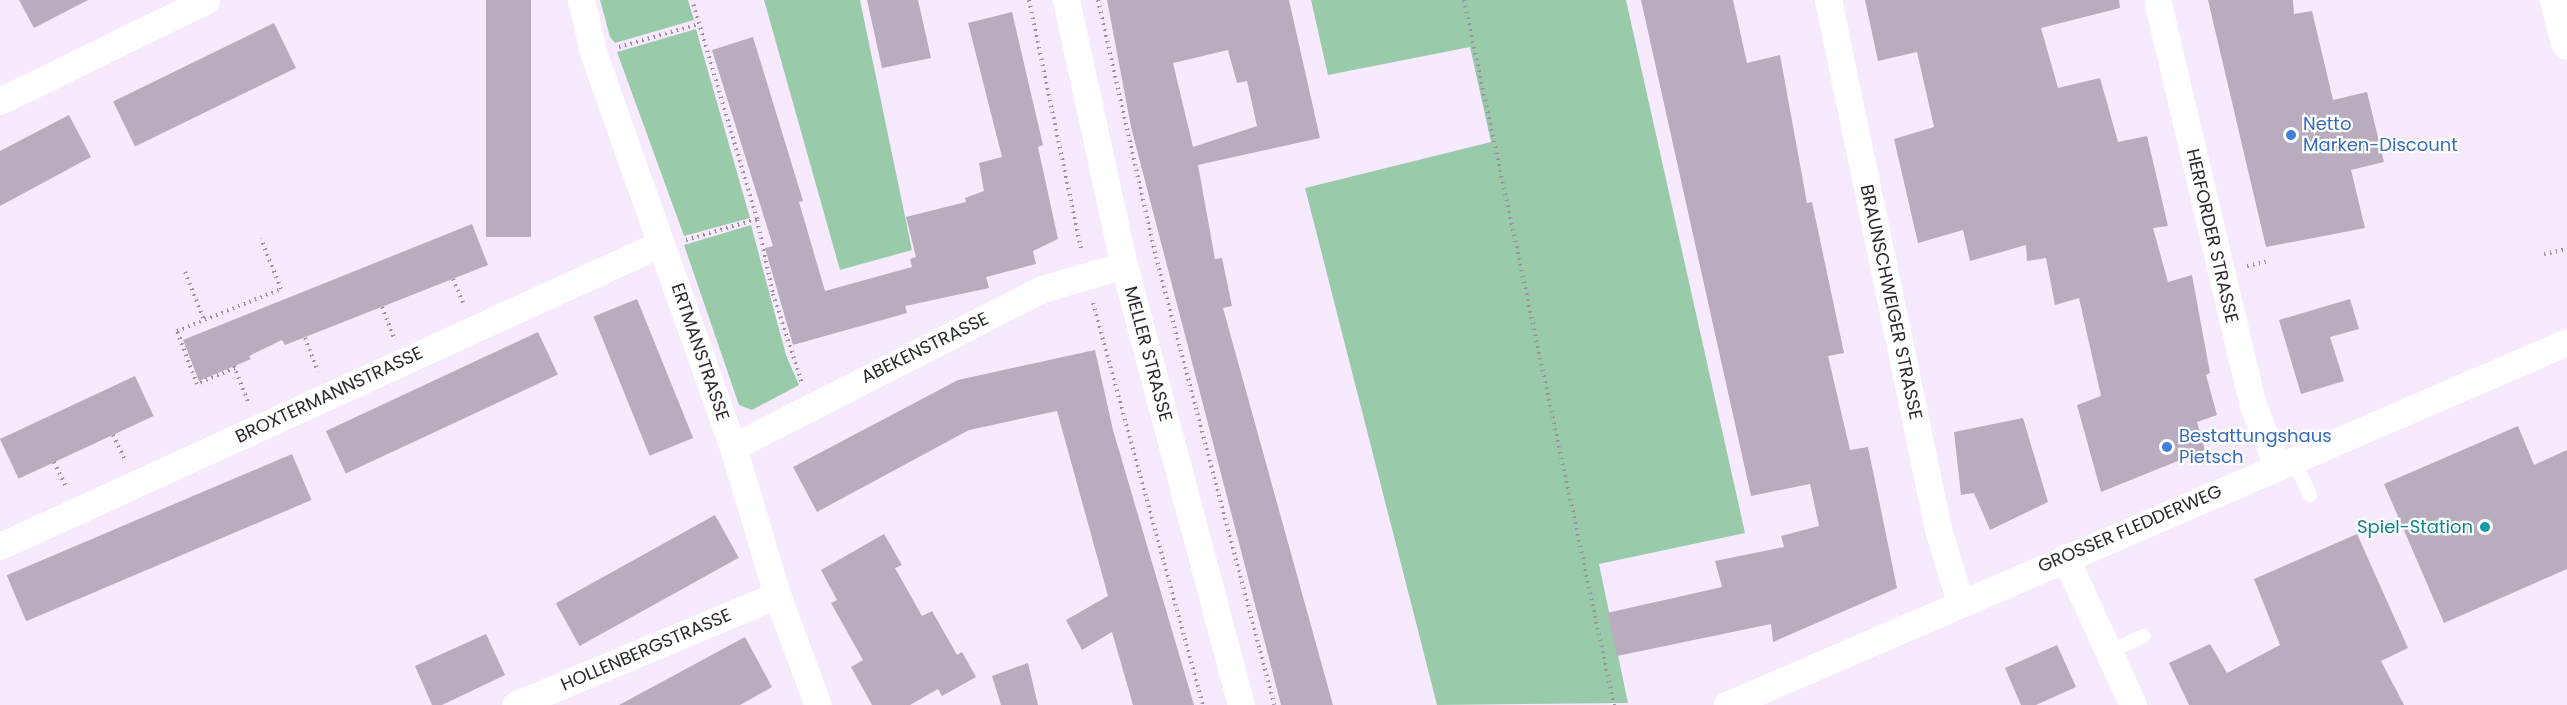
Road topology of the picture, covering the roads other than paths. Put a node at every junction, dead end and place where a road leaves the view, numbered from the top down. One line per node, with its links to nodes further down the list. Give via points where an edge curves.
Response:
1 (206, 0): 8 (street)
2 (581, 0): 9 (street, ERTMANSTRASSE, via 594,55)
3 (1066, 0): 10 (street, MELLER STRASSE)
4 (1828, 0): 18 (street, BRAUNSCHWEIGER STRASSE, via 1938,529)
5 (2556, 0): 7 (main road)
6 (2158, 4): 13 (street, HERFORDER STRASSE, via 2252,403)
7 (2567, 43)
8 (0, 101)
9 (658, 245): 12 (street, ERTMANSTRASSE, via 670,267); 15 (street, BROXTERMANNSTRASSE)
10 (1124, 266): 12 (street, ABEKENSTRASSE, via 1041,289); 23 (street, MELLER STRASSE)
11 (2567, 342): 13 (street, GROSSER FLEDDERWEG)
12 (733, 447): 17 (street, ERTMANSTRASSE)
13 (2285, 461): 14 (lane); 16 (street, GROSSER FLEDDERWEG)
14 (2310, 495)
15 (0, 546)
16 (2065, 557): 18 (street, GROSSER FLEDDERWEG); 20 (street)
17 (777, 595): 21 (street, HOLLENBERGSTRASSE); 22 (street, ERTMANSTRASSE)
18 (1960, 602): 24 (street, GROSSER FLEDDERWEG)
19 (2143, 636): 20 (lane)
20 (2109, 652): 25 (street)
21 (515, 705)
22 (818, 705)
23 (1241, 705)
24 (1727, 705)
25 (2133, 705)

